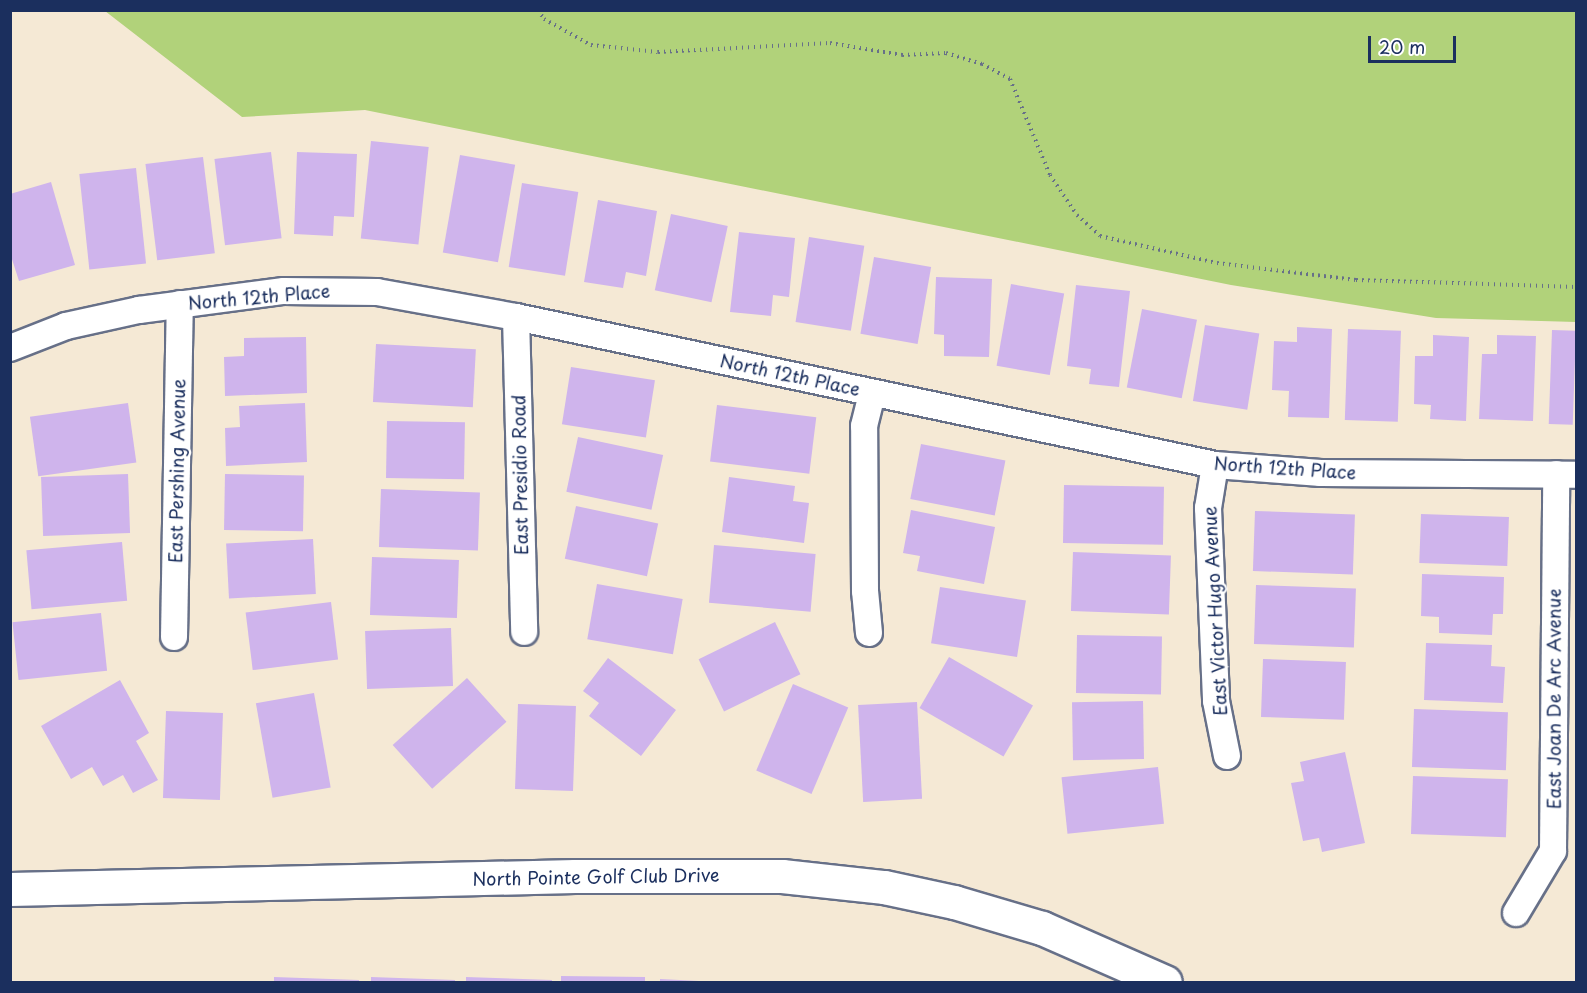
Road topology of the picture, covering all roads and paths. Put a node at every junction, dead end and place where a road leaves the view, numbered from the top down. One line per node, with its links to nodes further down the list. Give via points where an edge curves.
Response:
1 (538, 10): 2 (path, via 544,19 591,45 658,52 830,44 902,55 946,53 982,64 1010,79 1050,175 1077,215 1100,236 1217,263 1356,280)
2 (1576, 287)
3 (180, 304): 4 (street, North 12th Place, via 330,289 377,292); 5 (street, North 12th Place, via 66,326); 11 (street, East Pershing Avenue)
4 (516, 317): 6 (street, North 12th Place); 9 (street, East Presidio Road)
5 (10, 348)
6 (872, 393): 7 (street, North 12th Place); 10 (street, via 864,426)
7 (1215, 465): 8 (street, North 12th Place, via 1321,474); 12 (street, East Victor Hugo Avenue, via 1208,508 1214,667)
8 (1566, 475): 14 (street, East Joan De Arc Avenue, via 1553,851)
9 (524, 632)
10 (869, 633)
11 (174, 637)
12 (1227, 756)
13 (10, 889): 15 (street, North Pointe Golf Club Drive, via 574,876 782,876 884,887 954,902 1042,928)
14 (1516, 913)
15 (1165, 982)

